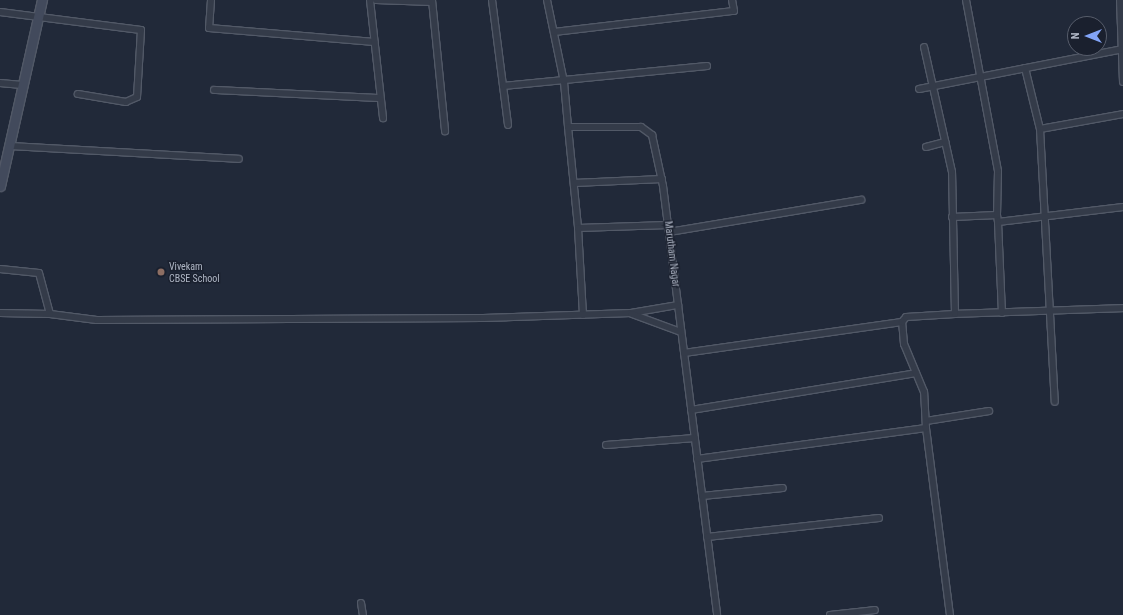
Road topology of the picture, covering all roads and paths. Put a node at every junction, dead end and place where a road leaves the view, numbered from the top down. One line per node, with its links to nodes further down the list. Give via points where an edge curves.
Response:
1 (42, 0): 12 (main road)
2 (211, 0): 14 (street, via 209,28)
3 (370, 0): 14 (street)
4 (376, 0): 10 (street)
5 (492, 0): 24 (street)
6 (547, 0): 13 (street)
7 (732, 0): 13 (street, via 734,11)
8 (966, 0): 19 (street)
9 (1120, 0): 16 (street)
10 (432, 1): 35 (street)
11 (0, 12): 12 (street)
12 (38, 17): 23 (main road); 28 (street, via 136,28 144,34 137,97 126,102)
13 (554, 32): 20 (street)
14 (374, 42): 29 (street)
15 (924, 47): 25 (street)
16 (1122, 49): 18 (street); 21 (street)
17 (707, 66): 20 (street)
18 (1025, 68): 19 (street); 34 (street)
19 (980, 76): 25 (street); 45 (street, via 998,171)
20 (564, 82): 24 (street); 33 (street)
21 (1123, 82)
22 (0, 83): 23 (street)
23 (22, 85): 37 (main road)
24 (503, 86): 32 (street)
25 (932, 86): 26 (street); 36 (street)
26 (919, 89)
27 (214, 90): 29 (street)
28 (78, 94)
29 (380, 98): 31 (street)
30 (1123, 114): 34 (street)
31 (383, 118)
32 (508, 125)
33 (568, 127): 40 (street, Marutham Nagar, via 640,127 652,136); 41 (street)
34 (1040, 129): 46 (street)
35 (445, 130)
36 (945, 142): 38 (street); 47 (street, via 952,172)
37 (9, 146): 39 (street); 42 (main road)
38 (926, 147)
39 (239, 159)
40 (662, 179): 41 (street); 49 (street, Marutham Nagar)
41 (574, 183): 50 (street)
42 (0, 186)
43 (861, 200): 51 (street)
44 (1123, 207): 46 (street)
45 (997, 215): 47 (street); 48 (street)
46 (1044, 216): 48 (street); 55 (street)
47 (952, 217): 60 (street)
48 (998, 222): 58 (street)
49 (668, 225): 50 (street); 51 (street, Marutham Nagar)
50 (578, 228): 61 (street)
51 (669, 232): 53 (street, Marutham Nagar)
52 (0, 269): 59 (street, via 39,273)
53 (678, 305): 57 (street); 63 (street, Marutham Nagar)
54 (1123, 308): 55 (street)
55 (1049, 311): 58 (street); 66 (street)
56 (0, 313): 59 (street)
57 (631, 313): 61 (street); 63 (street)
58 (1002, 313): 60 (street)
59 (50, 314): 61 (street, via 97,320 208,322)
60 (955, 314): 62 (street, via 906,317)
61 (583, 315)
62 (902, 322): 64 (street); 65 (street, via 904,344)
63 (681, 332): 64 (street, Marutham Nagar)
64 (684, 354): 67 (street, Marutham Nagar)
65 (916, 373): 67 (street); 69 (street, via 924,392)
66 (1055, 402)
67 (691, 410): 71 (street, Marutham Nagar)
68 (989, 411): 69 (street)
69 (926, 421): 70 (street)
70 (926, 428): 73 (street); 83 (street)
71 (695, 438): 72 (street); 73 (street, Marutham Nagar)
72 (606, 445)
73 (697, 459): 75 (street, Marutham Nagar)
74 (783, 488): 75 (street)
75 (702, 496): 77 (street, Marutham Nagar)
76 (879, 518): 77 (street)
77 (707, 537): 81 (street, Marutham Nagar)
78 (361, 602): 80 (street)
79 (875, 610): 82 (street)
80 (363, 615)
81 (717, 615)
82 (830, 615)
83 (950, 615)

